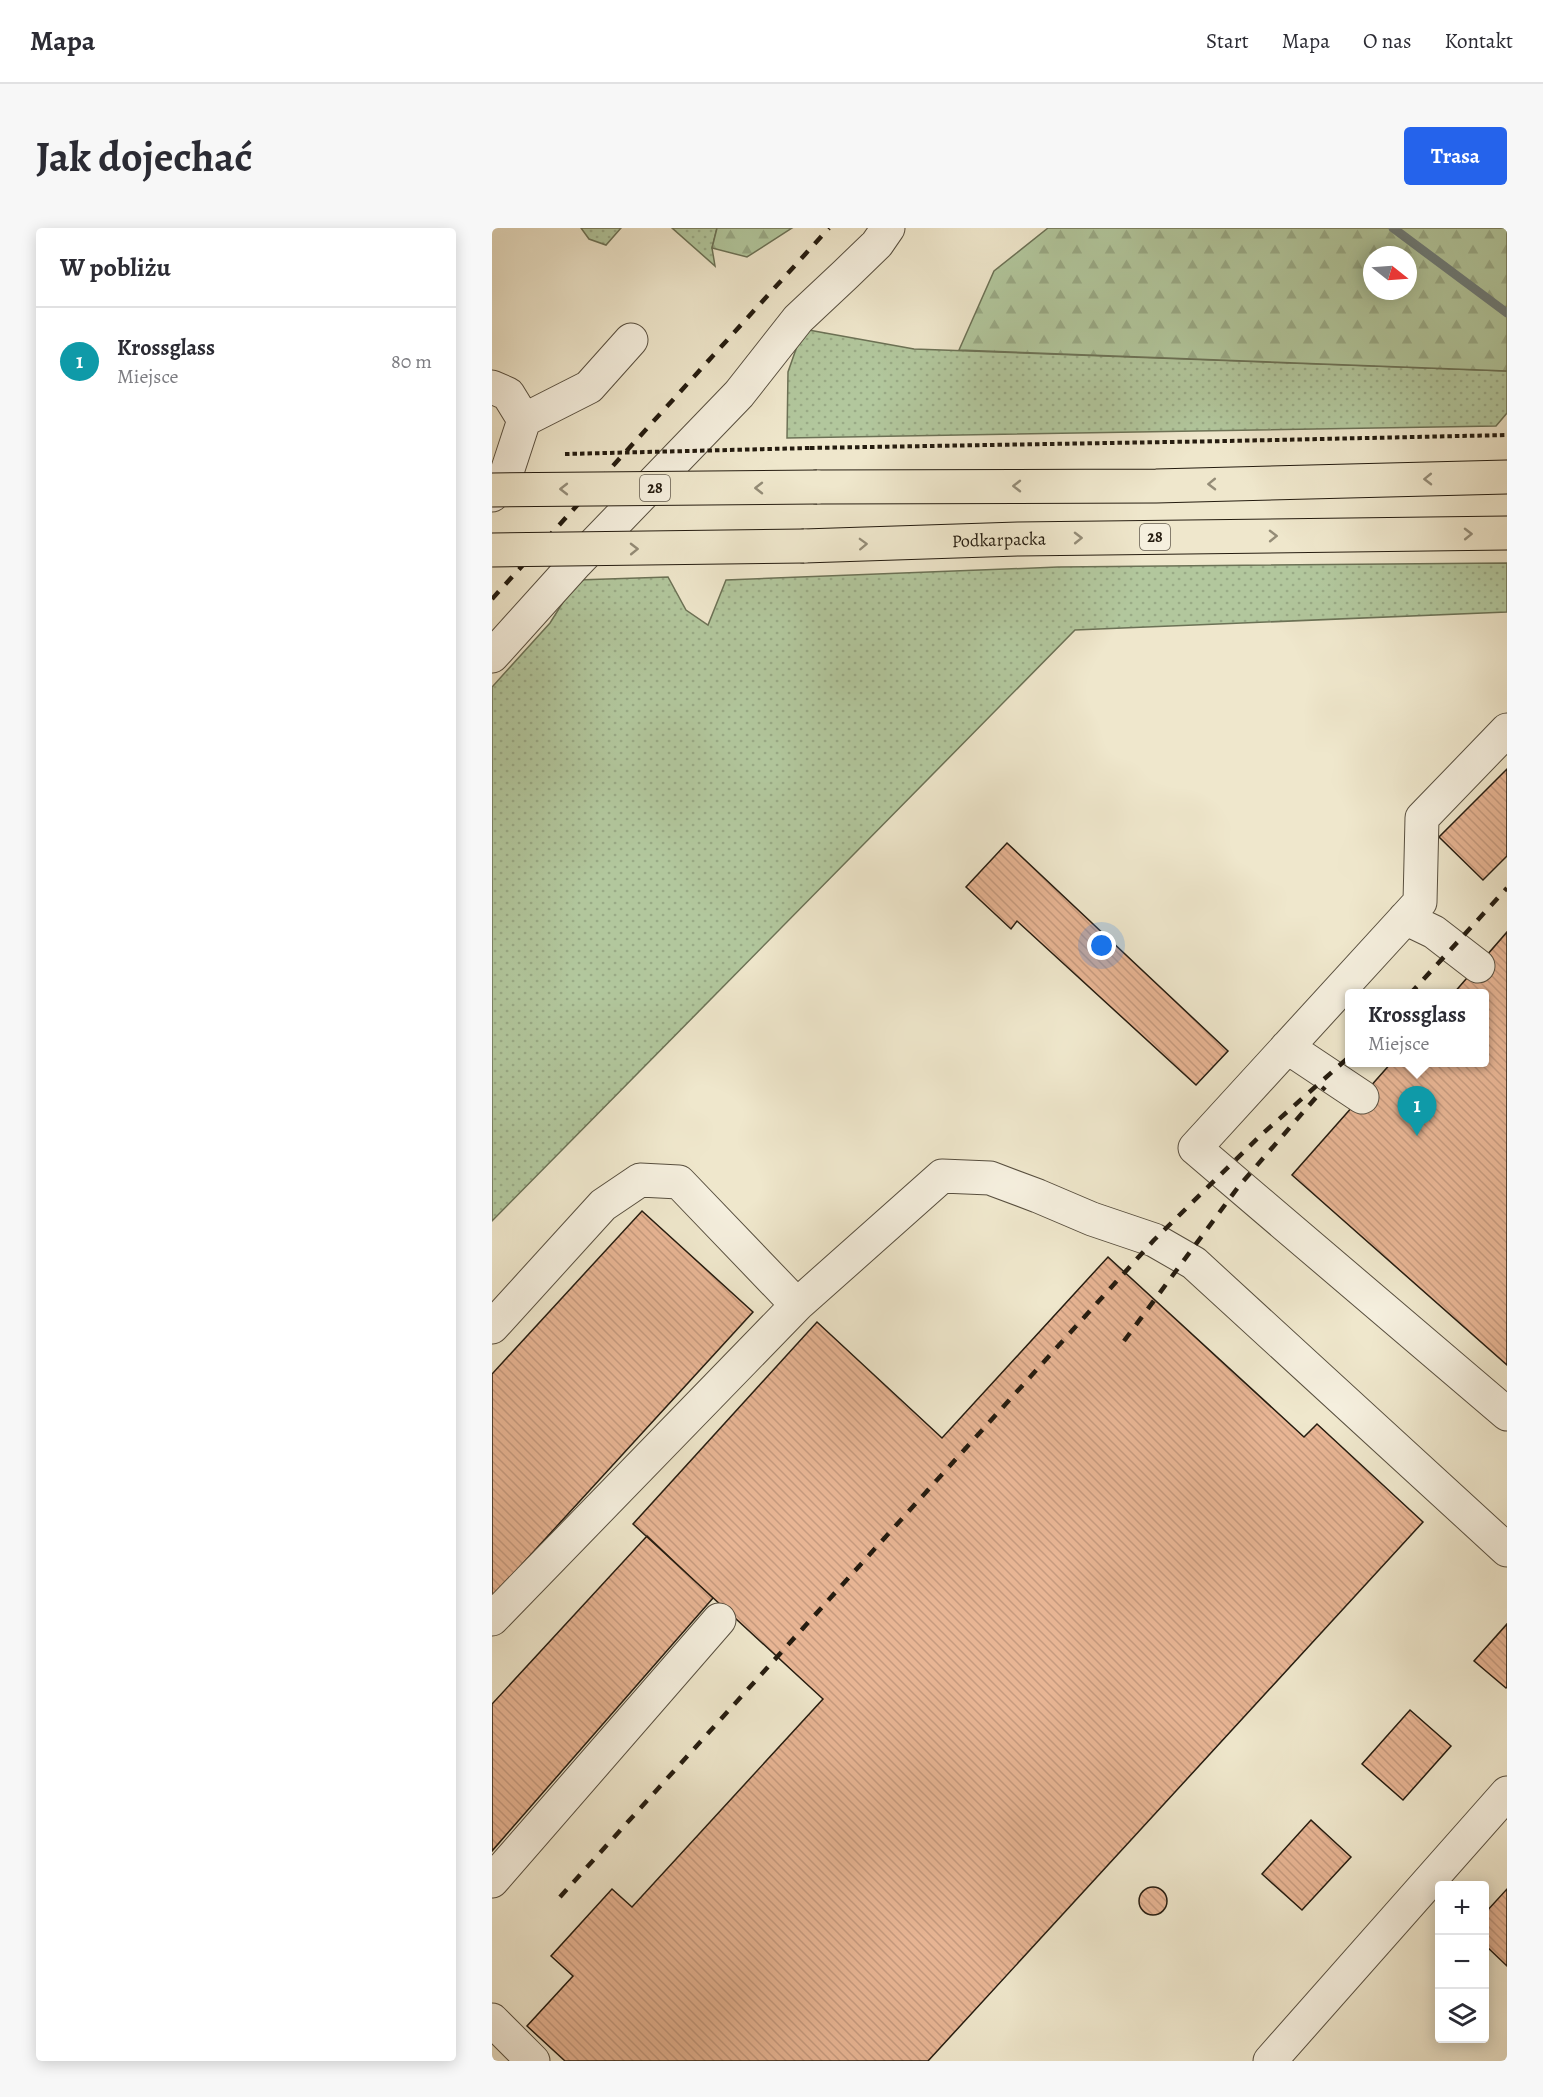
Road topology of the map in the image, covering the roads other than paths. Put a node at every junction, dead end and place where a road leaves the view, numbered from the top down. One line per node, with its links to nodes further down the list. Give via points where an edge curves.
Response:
1 (888, 228): 10 (street, via 877,244 798,319 739,394)
2 (631, 340): 4 (street, via 589,387)
3 (492, 387): 4 (street, via 508,394)
4 (524, 420): 7 (street, via 503,484)
5 (1507, 477): 6 (main road, 28, one-way to 6, bridge, via 1168,485)
6 (492, 490)
7 (492, 495)
8 (1507, 533): 9 (main road, Podkarpacka / 28, one-way to 8, bridge)
9 (492, 550)
10 (492, 656)
11 (1507, 730): 12 (street, via 1422,818 1420,902)
12 (1405, 918): 13 (street, via 1434,932); 14 (street)
13 (1478, 966)
14 (1287, 1047): 15 (street); 18 (street, via 1195,1148)
15 (1362, 1097)
16 (797, 1305): 17 (street, via 679,1182 640,1180 603,1205); 19 (street, via 942,1176 990,1178 1154,1240 1194,1263); 20 (street)
17 (492, 1327)
18 (1507, 1414)
19 (1507, 1550)
20 (492, 1619)
21 (719, 1620): 23 (street)
22 (1507, 1792): 26 (street)
23 (492, 1881)
24 (492, 2020): 25 (street)
25 (533, 2061)
26 (1270, 2061)

